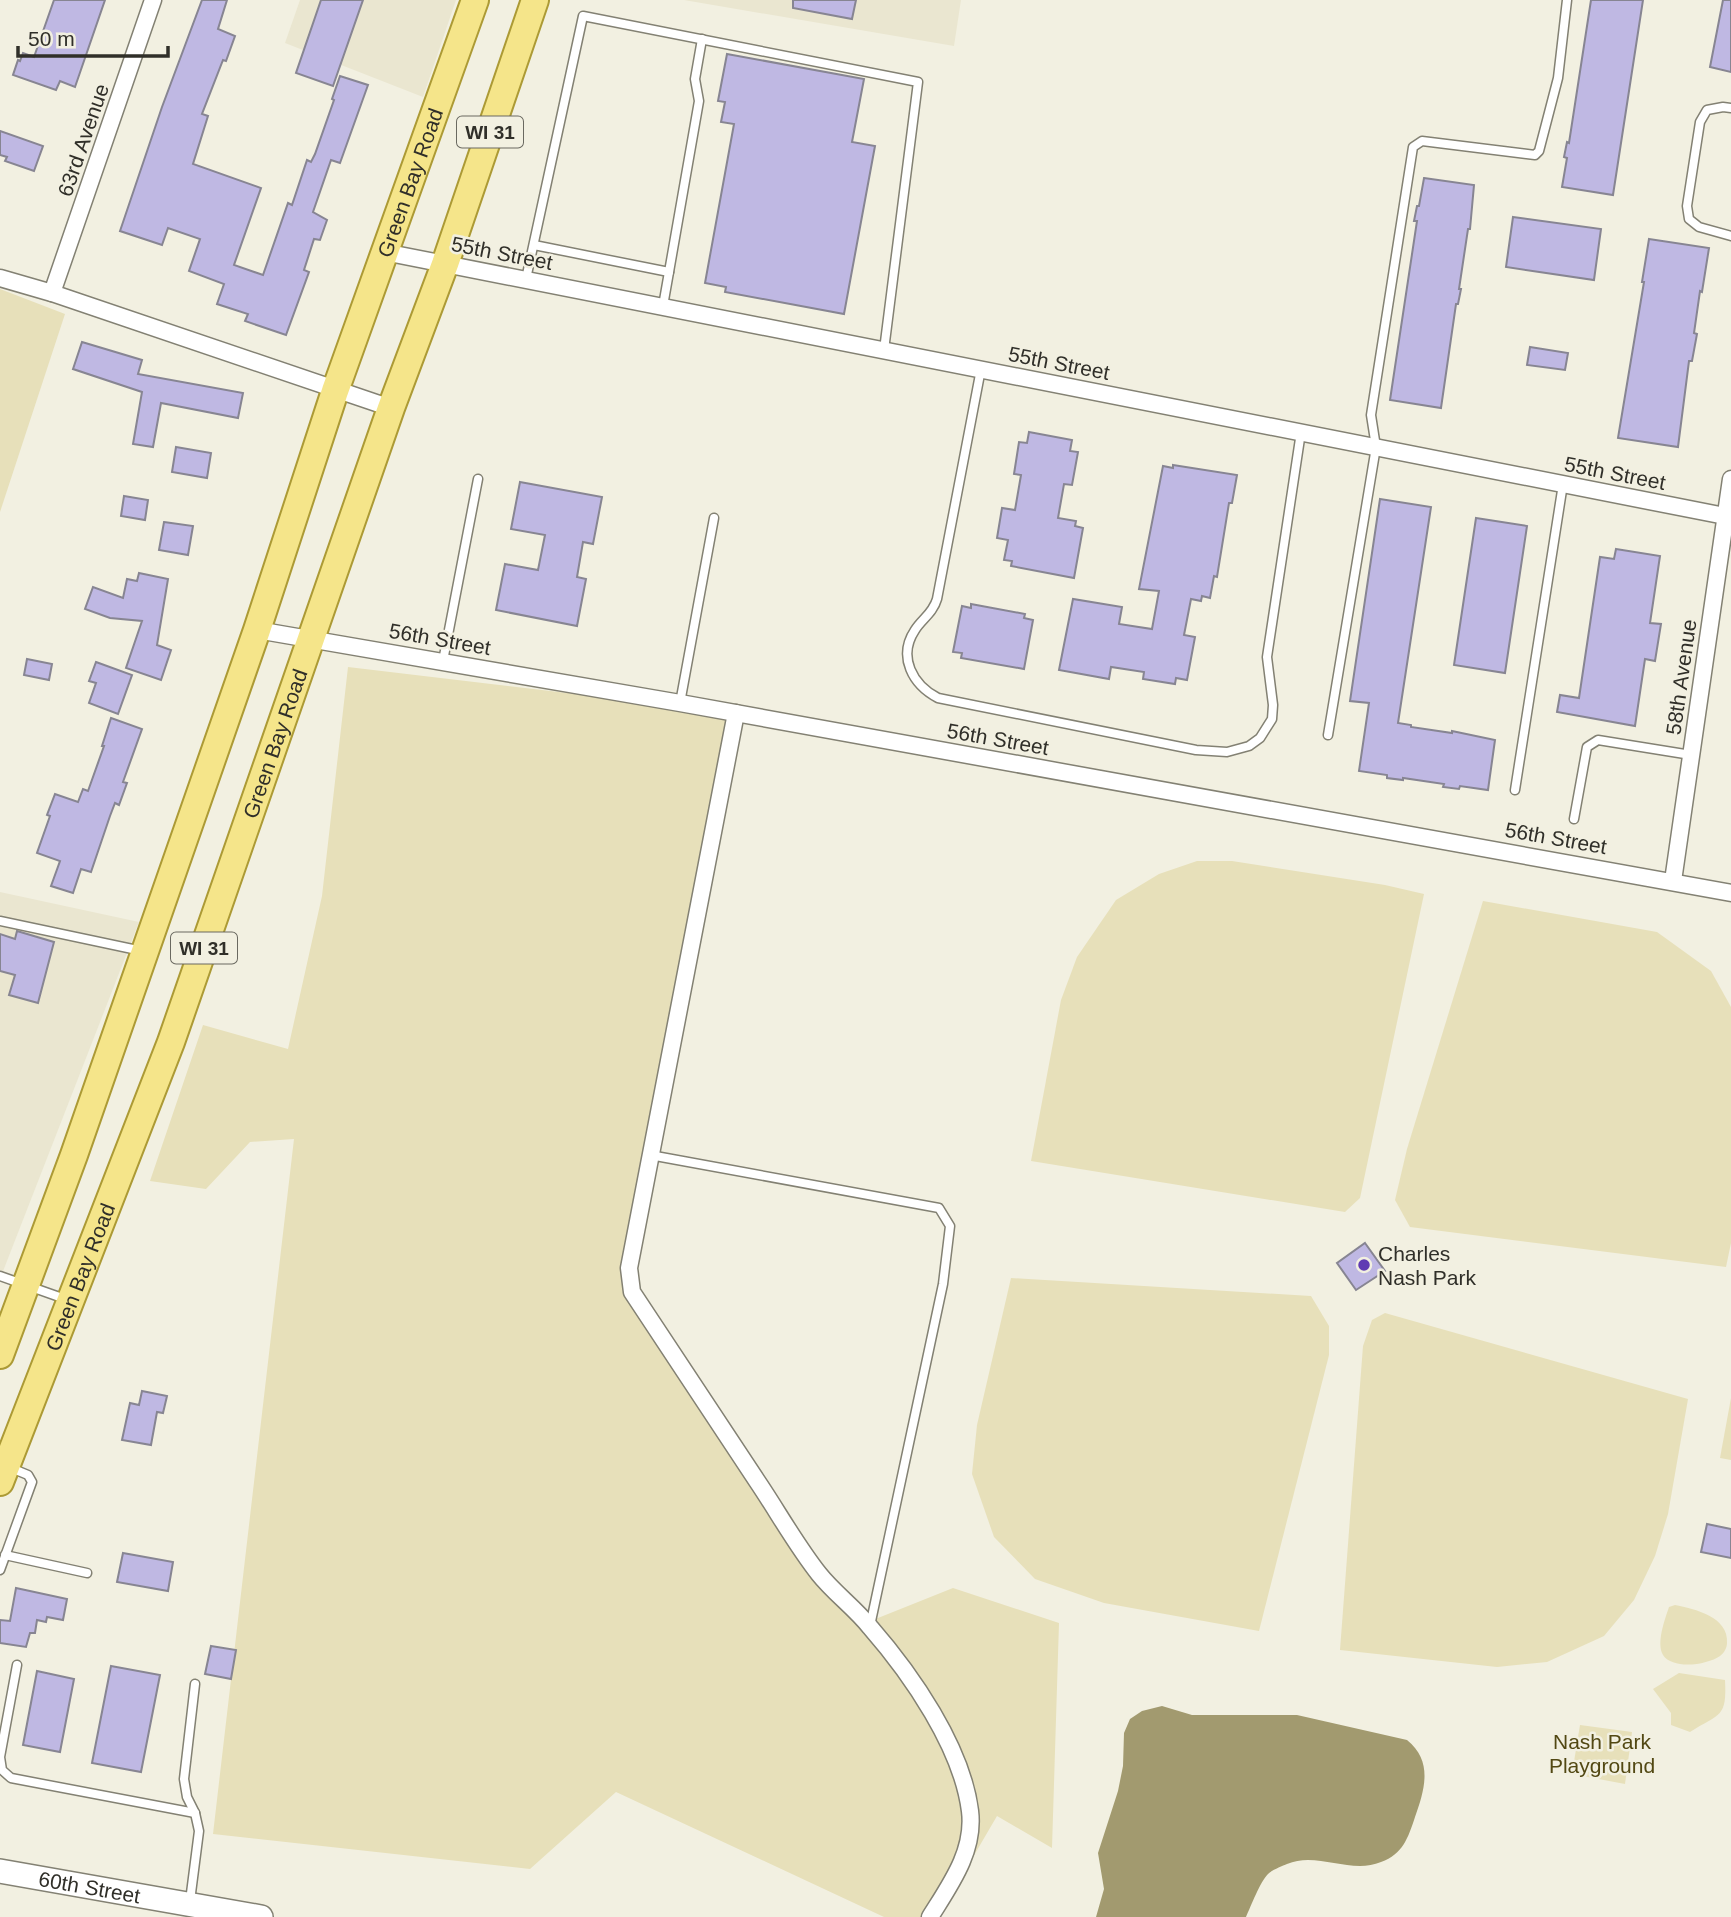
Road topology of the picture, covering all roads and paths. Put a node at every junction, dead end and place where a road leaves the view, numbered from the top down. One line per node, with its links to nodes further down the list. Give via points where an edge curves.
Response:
1 (153, 0): 14 (street, 63rd Avenue)
2 (475, 0): 9 (main road, Green Bay Road / WI 31)
3 (535, 0): 10 (main road, Green Bay Road / WI 31)
4 (1567, 0): 21 (lane, via 1558,78 1539,152 1422,141 1413,147 1371,415)
5 (702, 39): 8 (lane, via 583,16); 11 (lane, via 695,79 699,101); 16 (lane, via 918,82)
6 (1731, 108): 7 (lane, via 1707,110 1700,122 1687,206 1689,219 1699,227)
7 (1731, 236)
8 (534, 245): 11 (lane); 13 (lane)
9 (384, 252): 10 (street, 55th Street); 18 (main road, Green Bay Road / WI 31)
10 (445, 264): 13 (street, 55th Street); 19 (main road, Green Bay Road / WI 31)
11 (669, 272): 15 (lane)
12 (0, 278): 14 (street)
13 (526, 279): 15 (street, 55th Street)
14 (52, 293): 18 (street)
15 (663, 306): 16 (street, 55th Street)
16 (884, 350): 17 (street, 55th Street)
17 (981, 369): 20 (street, 55th Street); 20 (lane, via 937,599 908,647 909,668 916,681 938,698 1196,750 1227,752 1249,746 1261,738 1272,719 1267,656)
18 (335, 391): 19 (street); 27 (main road, Green Bay Road / WI 31)
19 (391, 408): 28 (main road, Green Bay Road / WI 31)
20 (1301, 432): 21 (street, 55th Street)
21 (1376, 447): 24 (street, 55th Street); 32 (lane)
22 (478, 479): 29 (lane)
23 (1731, 479): 25 (street, 58th Avenue)
24 (1563, 484): 25 (street, 55th Street); 34 (lane)
25 (1725, 516): 33 (street, 58th Avenue)
26 (714, 518): 30 (lane)
27 (257, 630): 28 (street, 56th Street); 39 (main road, Green Bay Road / WI 31)
28 (313, 639): 29 (street, 56th Street); 43 (main road, Green Bay Road / WI 31, via 171,1042)
29 (443, 661): 30 (street, 56th Street)
30 (680, 703): 31 (street, 56th Street)
31 (736, 713): 36 (street, 56th Street); 40 (street)
32 (1328, 735)
33 (1691, 755): 35 (lane, via 1598,740 1587,747); 36 (street, 58th Avenue)
34 (1515, 790)
35 (1574, 819)
36 (1673, 881): 37 (street, 56th Street)
37 (1731, 893)
38 (0, 921): 39 (lane)
39 (145, 951): 42 (main road, Green Bay Road / WI 31)
40 (650, 1154): 49 (street, via 629,1268 632,1292 819,1575); 49 (lane, via 939,1208 950,1226 943,1284)
41 (0, 1276): 42 (lane)
42 (26, 1284): 43 (lane); 44 (main road, Green Bay Road / WI 31)
43 (71, 1301): 45 (main road, Green Bay Road / WI 31)
44 (0, 1355)
45 (3, 1474): 46 (lane, via 27,1475 32,1482)
46 (5, 1555): 47 (lane); 48 (lane)
47 (0, 1570)
48 (87, 1573)
49 (870, 1626): 57 (street, via 919,1692 946,1739 971,1813 964,1861)
50 (17, 1665): 52 (lane, via 0,1757 2,1770 11,1778)
51 (195, 1684): 52 (lane, via 184,1779)
52 (195, 1813): 54 (lane, via 199,1831)
53 (1, 1871): 54 (street, 60th Street)
54 (189, 1904): 55 (street, 60th Street)
55 (216, 1913): 56 (street, 60th Street)
56 (261, 1917)
57 (930, 1917)

